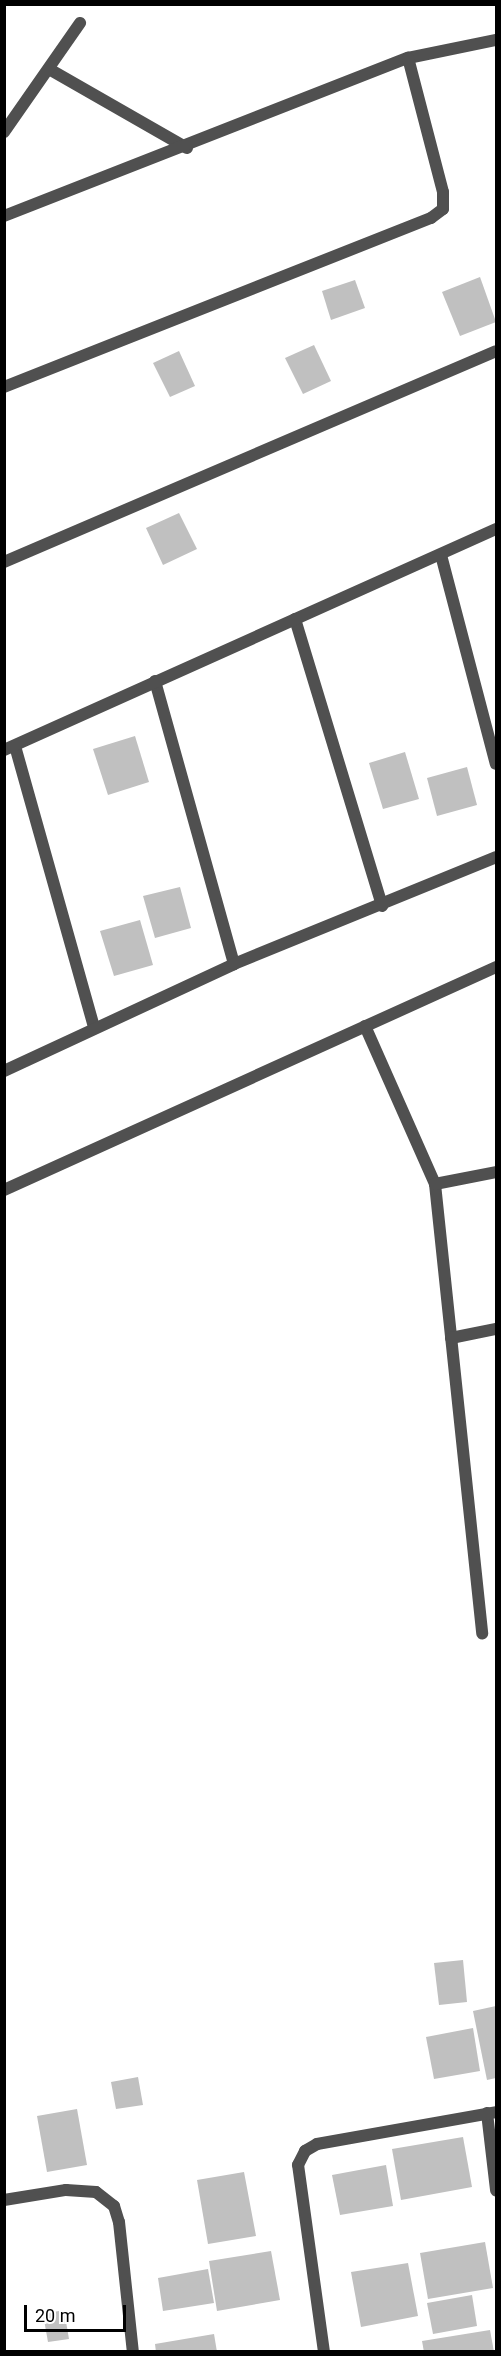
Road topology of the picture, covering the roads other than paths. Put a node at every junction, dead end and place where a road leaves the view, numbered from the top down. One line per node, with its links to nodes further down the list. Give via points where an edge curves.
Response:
1 (80, 23): 4 (street)
2 (496, 40): 3 (street)
3 (408, 58): 6 (street); 9 (street, via 444,209 431,218)
4 (49, 69): 5 (street); 6 (street)
5 (4, 132)
6 (187, 148): 7 (street)
7 (4, 216)
8 (496, 351): 12 (street)
9 (4, 387)
10 (496, 529): 11 (street)
11 (441, 555): 13 (street); 16 (street)
12 (4, 562)
13 (295, 619): 14 (street); 18 (street)
14 (155, 681): 15 (street); 19 (street)
15 (10, 748): 22 (street)
16 (496, 764)
17 (496, 857): 18 (street)
18 (382, 906): 19 (street)
19 (234, 964): 22 (street)
20 (496, 967): 21 (street)
21 (365, 1026): 25 (street); 26 (street)
22 (94, 1027): 23 (street)
23 (4, 1071)
24 (496, 1172): 25 (street)
25 (435, 1184): 28 (street)
26 (4, 1190)
27 (496, 1329): 28 (street)
28 (451, 1338): 29 (street)
29 (482, 1634)
30 (492, 2113): 31 (street); 34 (street, via 317,2144 305,2151 298,2166)
31 (496, 2190)
32 (4, 2200): 33 (street, via 66,2190 96,2192 114,2206)
33 (133, 2352)
34 (324, 2352)

